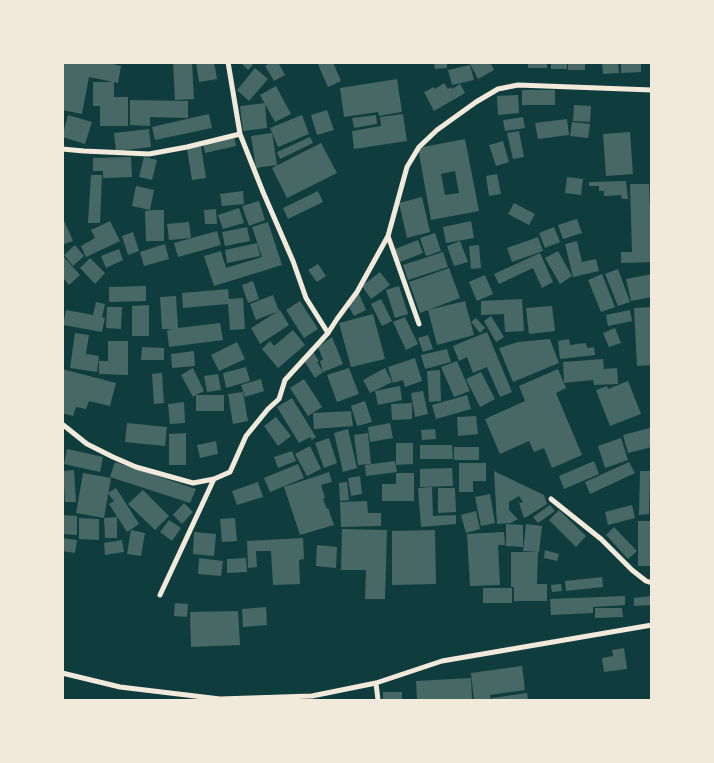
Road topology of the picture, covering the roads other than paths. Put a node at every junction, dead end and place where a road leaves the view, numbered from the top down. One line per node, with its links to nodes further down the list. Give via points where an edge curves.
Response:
1 (228, 62): 3 (street)
2 (652, 90): 5 (street, via 518,85 498,89 445,124 419,147 407,167)
3 (240, 134): 4 (street, via 149,154); 7 (street, via 306,298)
4 (62, 149)
5 (388, 236): 6 (street); 7 (street, via 357,292)
6 (419, 324)
7 (328, 333): 9 (street, via 285,380 279,398 246,436 230,472)
8 (62, 424): 9 (street, via 87,444 136,467 193,483)
9 (214, 479): 12 (street)
10 (551, 499): 11 (street, via 601,539 632,570)
11 (652, 583)
12 (160, 595)
13 (652, 625): 15 (street, via 442,661)
14 (62, 673): 15 (street, via 120,687 220,700 312,696)
15 (376, 683): 16 (street)
16 (378, 700)

